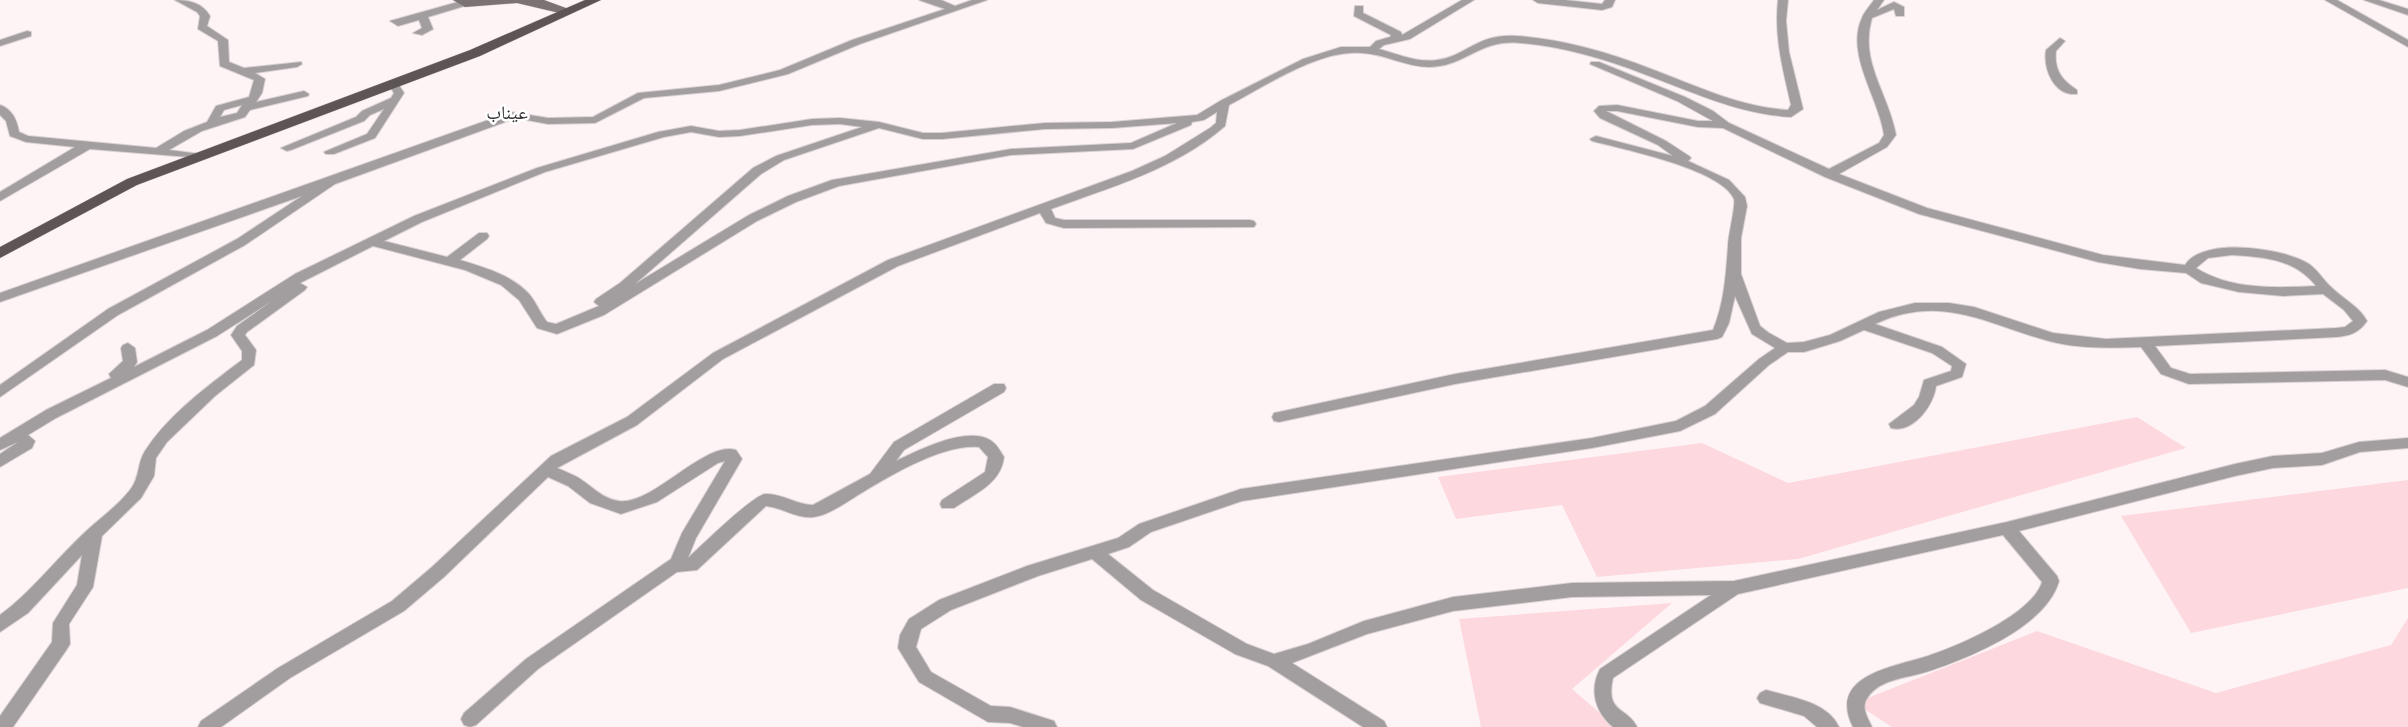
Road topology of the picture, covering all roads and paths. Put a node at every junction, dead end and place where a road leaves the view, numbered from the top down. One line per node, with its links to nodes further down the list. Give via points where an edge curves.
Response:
1 (180, 0): 34 (street, via 203,13 202,27 223,40 224,64)
2 (501, 0): 3 (street); 15 (street)
3 (517, 0): 16 (street)
4 (595, 0): 19 (main road)
5 (924, 0): 18 (street)
6 (982, 0): 18 (street)
7 (1460, 0): 27 (street)
8 (1469, 0): 27 (street, via 1406,37)
9 (1538, 0): 10 (street, via 1602,7 1609,5)
10 (1609, 0)
11 (1783, 0): 29 (street, via 1782,46 1797,101 1791,114 1725,102 1637,67)
12 (1879, 0): 23 (street)
13 (2330, 0): 31 (street)
14 (2369, 0): 20 (street)
15 (462, 1): 22 (street)
16 (539, 1): 19 (street)
17 (1359, 8): 27 (street, via 1358,14)
18 (953, 9): 54 (street, via 783,72 719,88 642,95 595,120 548,121 515,114)
19 (568, 11): 35 (main road)
20 (2408, 12)
21 (1900, 14): 23 (street, via 1899,6 1894,5)
22 (423, 16): 24 (street); 25 (street, via 428,29)
23 (1867, 16): 53 (street, via 1863,52 1891,135 1883,145)
24 (395, 21)
25 (418, 33)
26 (27, 34): 30 (street)
27 (1396, 37): 32 (street)
28 (2060, 41): 36 (street, via 2051,50 2050,67)
29 (1527, 42): 32 (street, via 1491,40 1437,64); 44 (street, via 1637,80)
30 (0, 43)
31 (2408, 44)
32 (1373, 50): 40 (street, via 1348,49 1320,57)
33 (297, 64): 34 (street)
34 (241, 71): 39 (street, via 260,79 261,86)
35 (393, 84): 38 (street, via 399,93); 52 (main road)
36 (2073, 92)
37 (304, 94): 39 (street)
38 (396, 100): 49 (street); 51 (street, via 371,136)
39 (250, 103): 50 (street, via 220,108 212,122)
40 (1224, 103): 42 (street); 57 (street, via 1221,124 1189,147 1136,174)
41 (0, 108): 45 (street, via 11,120)
42 (1200, 118): 43 (street, via 942,136 923,136); 69 (street, via 1133,146 1011,152 836,183 754,218 622,300)
43 (879, 124): 60 (street, via 812,122 731,134 679,130 530,174); 69 (street, via 757,171 625,286)
44 (1725, 125): 53 (street); 55 (street, via 1617,108 1600,111)
45 (14, 134): 46 (street); 48 (street)
46 (0, 135)
47 (1597, 139): 55 (street, via 1663,156)
48 (86, 146): 50 (street); 56 (street)
49 (286, 148)
50 (159, 152): 52 (street)
51 (330, 152)
52 (197, 156): 61 (main road, via 117,190)
53 (1829, 174): 63 (street, via 1923,211 2103,259)
54 (331, 181): 67 (street); 76 (street, via 241,243 113,312)
55 (1724, 183): 65 (street, via 1741,200 1735,225)
56 (0, 197)
57 (1045, 208): 58 (street, via 1046,218 1064,225); 85 (street, via 893,262 846,286 718,356 632,421 564,454)
58 (1250, 224)
59 (483, 236): 62 (street)
60 (372, 241): 62 (street); 64 (street)
61 (0, 253)
62 (448, 263): 69 (street, via 515,288 542,324)
63 (2189, 269): 66 (street, via 2206,280 2239,288); 66 (street, via 2208,254 2258,253 2305,266)
64 (314, 270): 74 (street, via 212,333); 89 (street, via 297,289 242,329 238,335 249,350 249,362 162,438 149,457 143,485)
65 (1734, 273): 72 (street, via 1754,327); 77 (street, via 1724,328 1717,334 1455,379)
66 (2326, 290): 70 (street, via 2356,312 2357,327 2326,333)
67 (0, 298)
68 (1863, 325): 70 (street, via 1914,307 1949,307 2052,337 2106,344); 72 (street, via 1835,338); 78 (street, via 1937,350 1959,364 1957,374 1929,383 1929,396 1915,415)
69 (557, 328)
70 (2145, 343): 73 (street, via 2166,371 2189,379 2385,375)
71 (128, 348): 74 (street, via 130,362)
72 (1785, 348): 90 (street, via 1710,410 1680,426 1241,495)
73 (2408, 382)
74 (105, 386): 79 (street)
75 (999, 388): 86 (street, via 899,446)
76 (0, 392)
77 (1279, 417)
78 (1896, 424)
79 (16, 435): 82 (street); 84 (street, via 27,444)
80 (975, 441): 83 (street); 86 (street, via 957,443); 87 (street, via 993,451 995,467 990,476)
81 (2408, 443): 88 (street, via 2359,447 2322,459 2235,470)
82 (0, 445)
83 (952, 456)
84 (0, 461)
85 (546, 469): 91 (street, via 595,499 621,508 652,498 713,458 731,454 734,458 688,537); 98 (street, via 411,596 284,673)
86 (875, 478): 91 (street, via 815,511 763,500 691,565 680,568)
87 (948, 504)
88 (2007, 528): 92 (street); 103 (street, via 2051,581 2047,596 1989,637 1861,691 1855,703)
89 (95, 533): 93 (street); 97 (street, via 85,587 61,622 61,644)
90 (1095, 552): 94 (street, via 1147,595 1241,649); 99 (street, via 945,605 915,624 909,635 907,648 914,661 925,677 943,690 988,714 1010,715)
91 (678, 564): 96 (street, via 533,664)
92 (1734, 588): 94 (street, via 1572,590 1477,600 1364,628); 101 (street, via 1606,674 1602,699 1609,712)
93 (0, 625)
94 (1274, 661): 100 (street)
95 (1766, 698): 102 (street, via 1809,710)
96 (470, 719)
97 (3, 727)
98 (207, 727)
99 (1048, 727)
100 (1378, 727)
101 (1628, 727)
102 (1830, 727)
103 (1863, 727)

